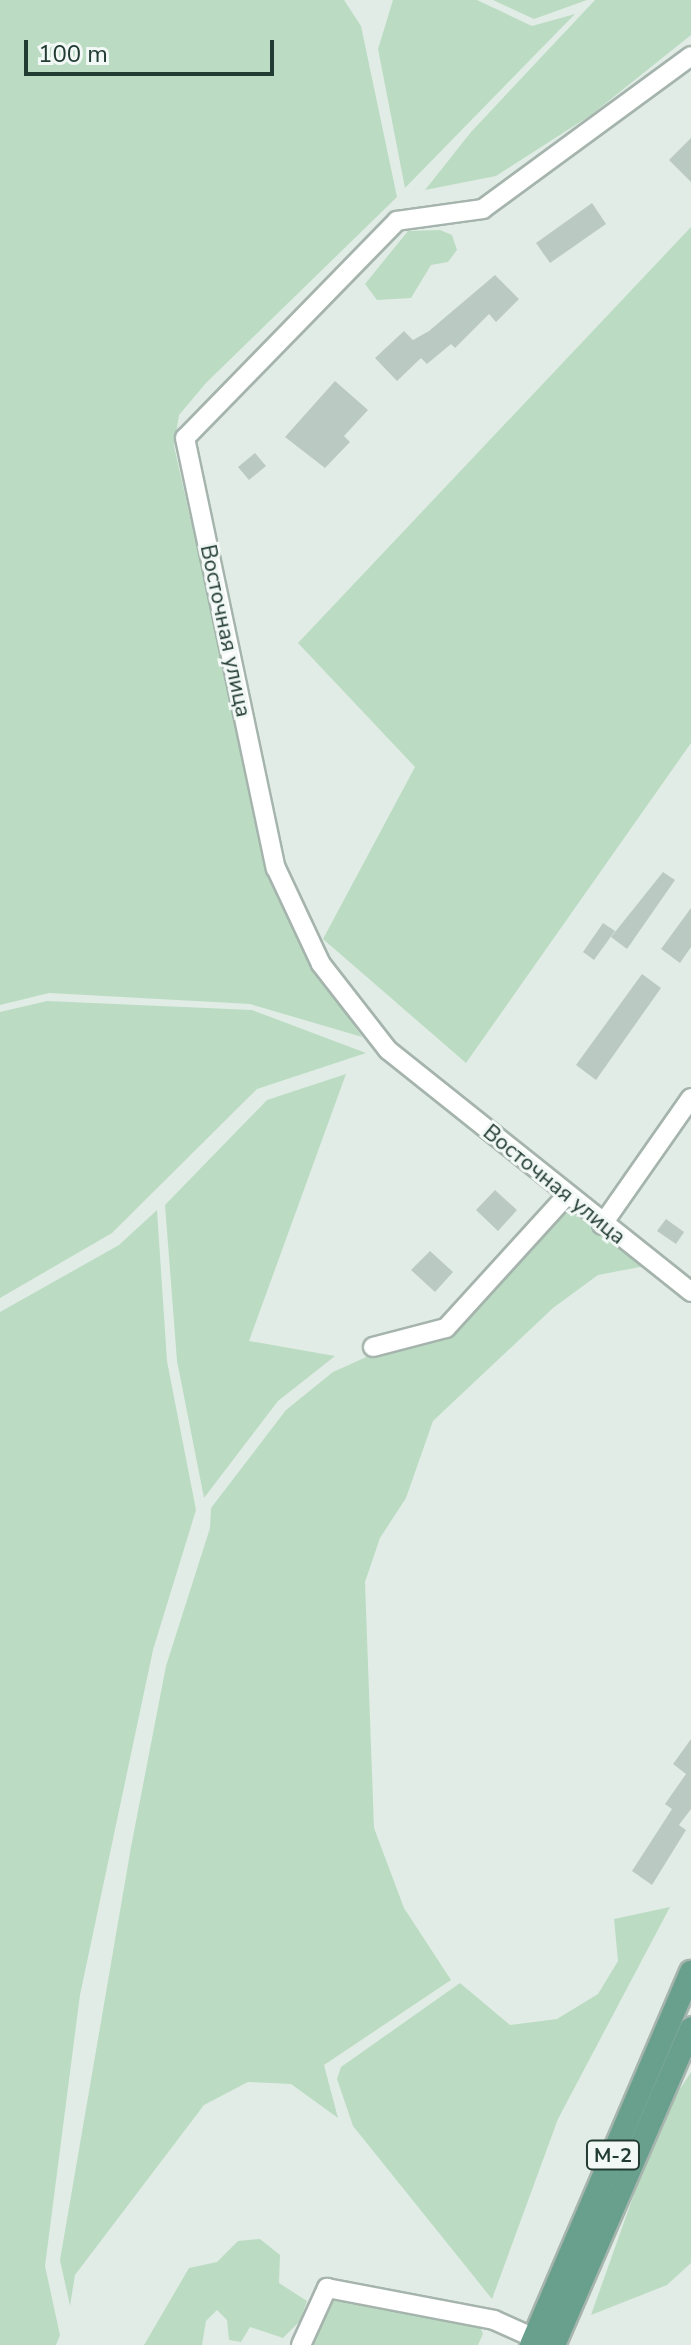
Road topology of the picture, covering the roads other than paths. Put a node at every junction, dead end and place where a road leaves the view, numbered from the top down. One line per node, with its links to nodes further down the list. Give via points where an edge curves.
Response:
1 (691, 56): 3 (street, Восточная улица, via 483,209 397,221 185,438 276,868 321,964 388,1050)
2 (691, 1098): 4 (street)
3 (566, 1196): 4 (street, Восточная улица); 6 (street, via 446,1328)
4 (602, 1225): 5 (street, Восточная улица)
5 (691, 1292)
6 (373, 1347)
7 (691, 1972): 9 (main road, М-2)
8 (691, 2028): 9 (main road, М-2)
9 (540, 2343): 10 (street, via 494,2320 327,2288)
10 (301, 2345)

